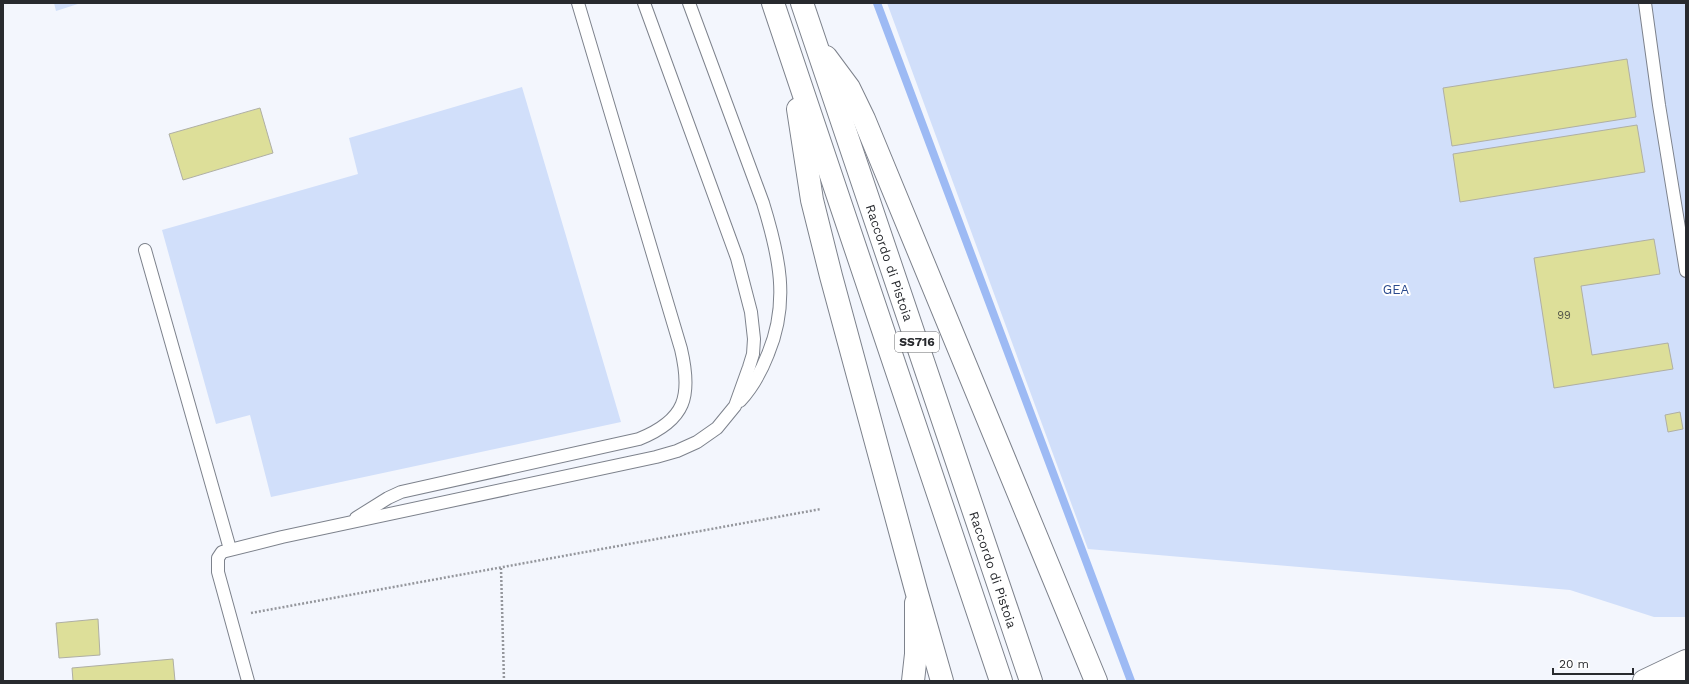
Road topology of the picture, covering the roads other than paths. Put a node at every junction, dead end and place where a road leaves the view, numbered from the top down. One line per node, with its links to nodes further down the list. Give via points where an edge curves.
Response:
1 (578, 3): 12 (lane, via 681,350 687,380 686,393 676,414 666,425 639,439 401,492)
2 (644, 3): 11 (lane, via 737,258 750,305 753,354)
3 (689, 3): 11 (lane, via 763,203 771,229 781,289 780,316 774,340 759,377)
4 (773, 3): 8 (main road, SS716)
5 (802, 3): 7 (main road, Raccordo di Pistoia / SS716)
6 (1645, 3): 10 (lane)
7 (816, 45): 21 (main road, Raccordo di Pistoia / SS716); 22 (main road, via 843,78 856,100)
8 (790, 55): 14 (main road, via 816,217); 20 (main road, SS716)
9 (145, 250): 13 (lane)
10 (1686, 272)
11 (735, 406): 12 (lane, via 717,428 677,452)
12 (348, 522): 13 (lane)
13 (230, 549): 17 (lane, via 220,554 218,567)
14 (916, 590): 18 (main road); 19 (main road)
15 (1686, 661): 23 (main road)
16 (1686, 677): 24 (lane)
17 (248, 681)
18 (913, 681)
19 (942, 681)
20 (1001, 681)
21 (1031, 681)
22 (1096, 681)
23 (1644, 681)
24 (1677, 681)

